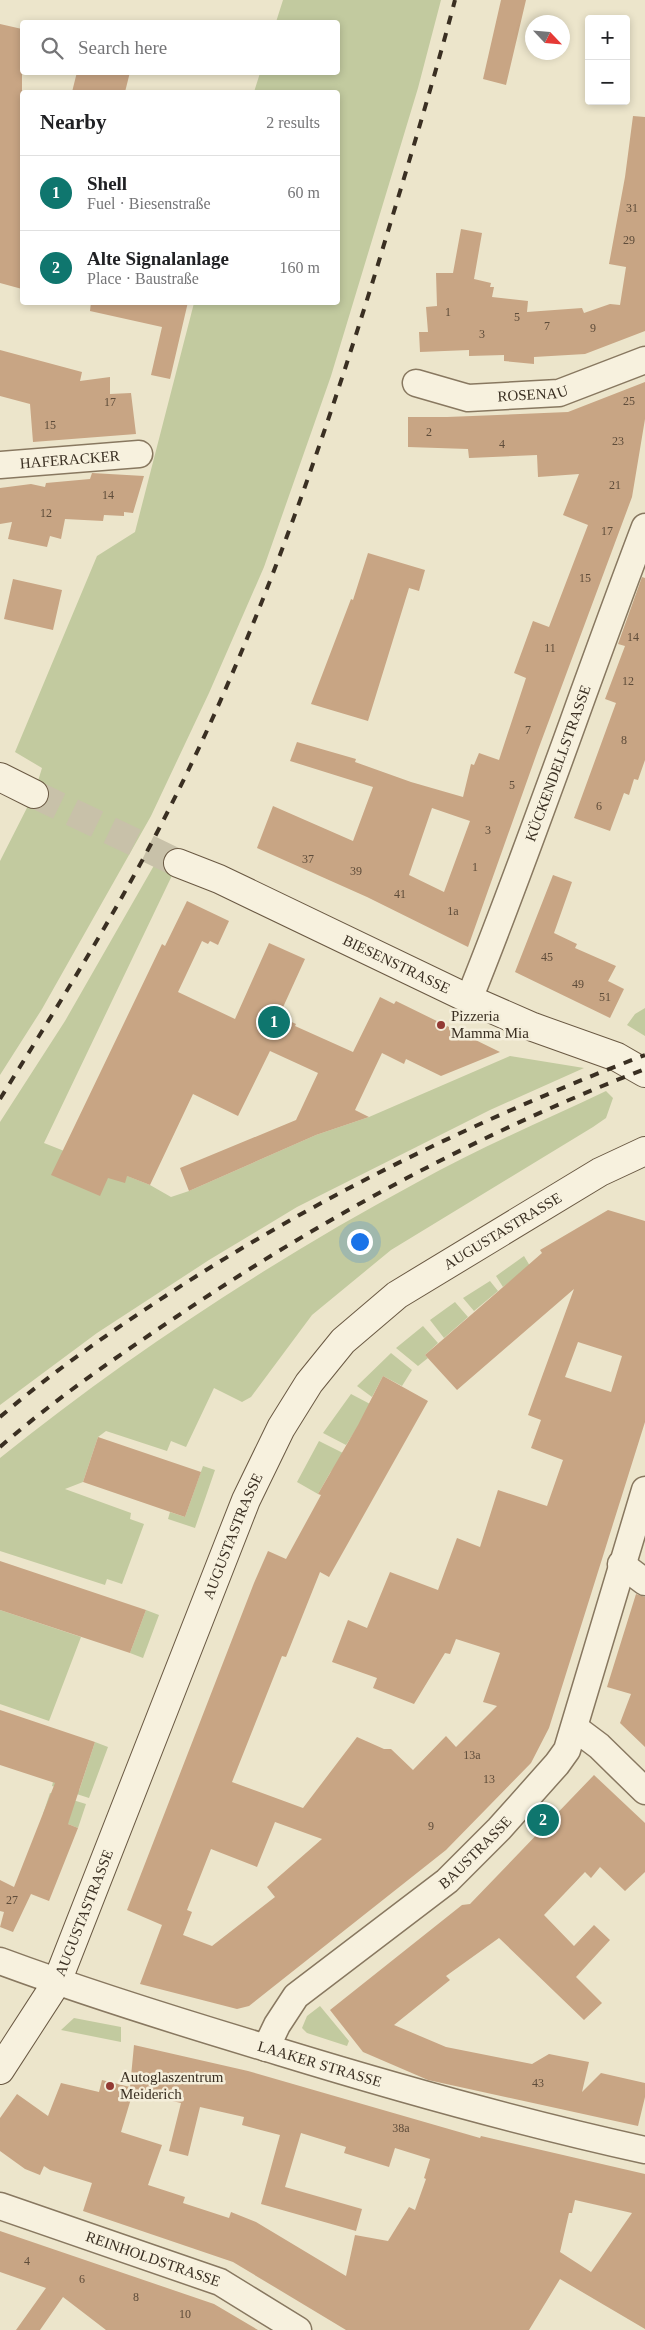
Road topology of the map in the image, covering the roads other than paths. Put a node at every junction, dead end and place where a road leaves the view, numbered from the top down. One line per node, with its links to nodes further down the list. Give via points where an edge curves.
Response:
1 (645, 360): 2 (street, ROSENAU, via 559,393 468,398)
2 (416, 383)
3 (139, 454): 4 (street, HAFERACKER)
4 (0, 465)
5 (645, 527): 9 (street, KÜCKENDELLSTRASSE, via 589,673 509,900)
6 (0, 777): 7 (main road)
7 (34, 794)
8 (178, 863): 9 (main road, BIESENSTRASSE, via 219,879)
9 (469, 999): 10 (main road, BIESENSTRASSE, via 533,1027 617,1057)
10 (645, 1073)
11 (645, 1151): 18 (main road, AUGUSTASTRASSE, via 600,1172 397,1294 343,1341 310,1383 281,1428 246,1500)
12 (645, 1490): 13 (street, BAUSTRASSE)
13 (621, 1564): 14 (street); 15 (street, BAUSTRASSE)
14 (645, 1582)
15 (575, 1728): 16 (street, via 599,1746); 19 (street, BAUSTRASSE, via 568,1750 557,1764 447,1881 296,1996)
16 (645, 1791)
17 (0, 1961): 18 (street, LAAKER STRASSE)
18 (56, 1982): 19 (street, LAAKER STRASSE); 20 (main road, AUGUSTASTRASSE)
19 (266, 2048): 21 (street, LAAKER STRASSE, via 484,2113)
20 (0, 2070)
21 (645, 2150)
22 (0, 2206): 23 (street, REINHOLDSTRASSE, via 220,2282)
23 (298, 2330)

